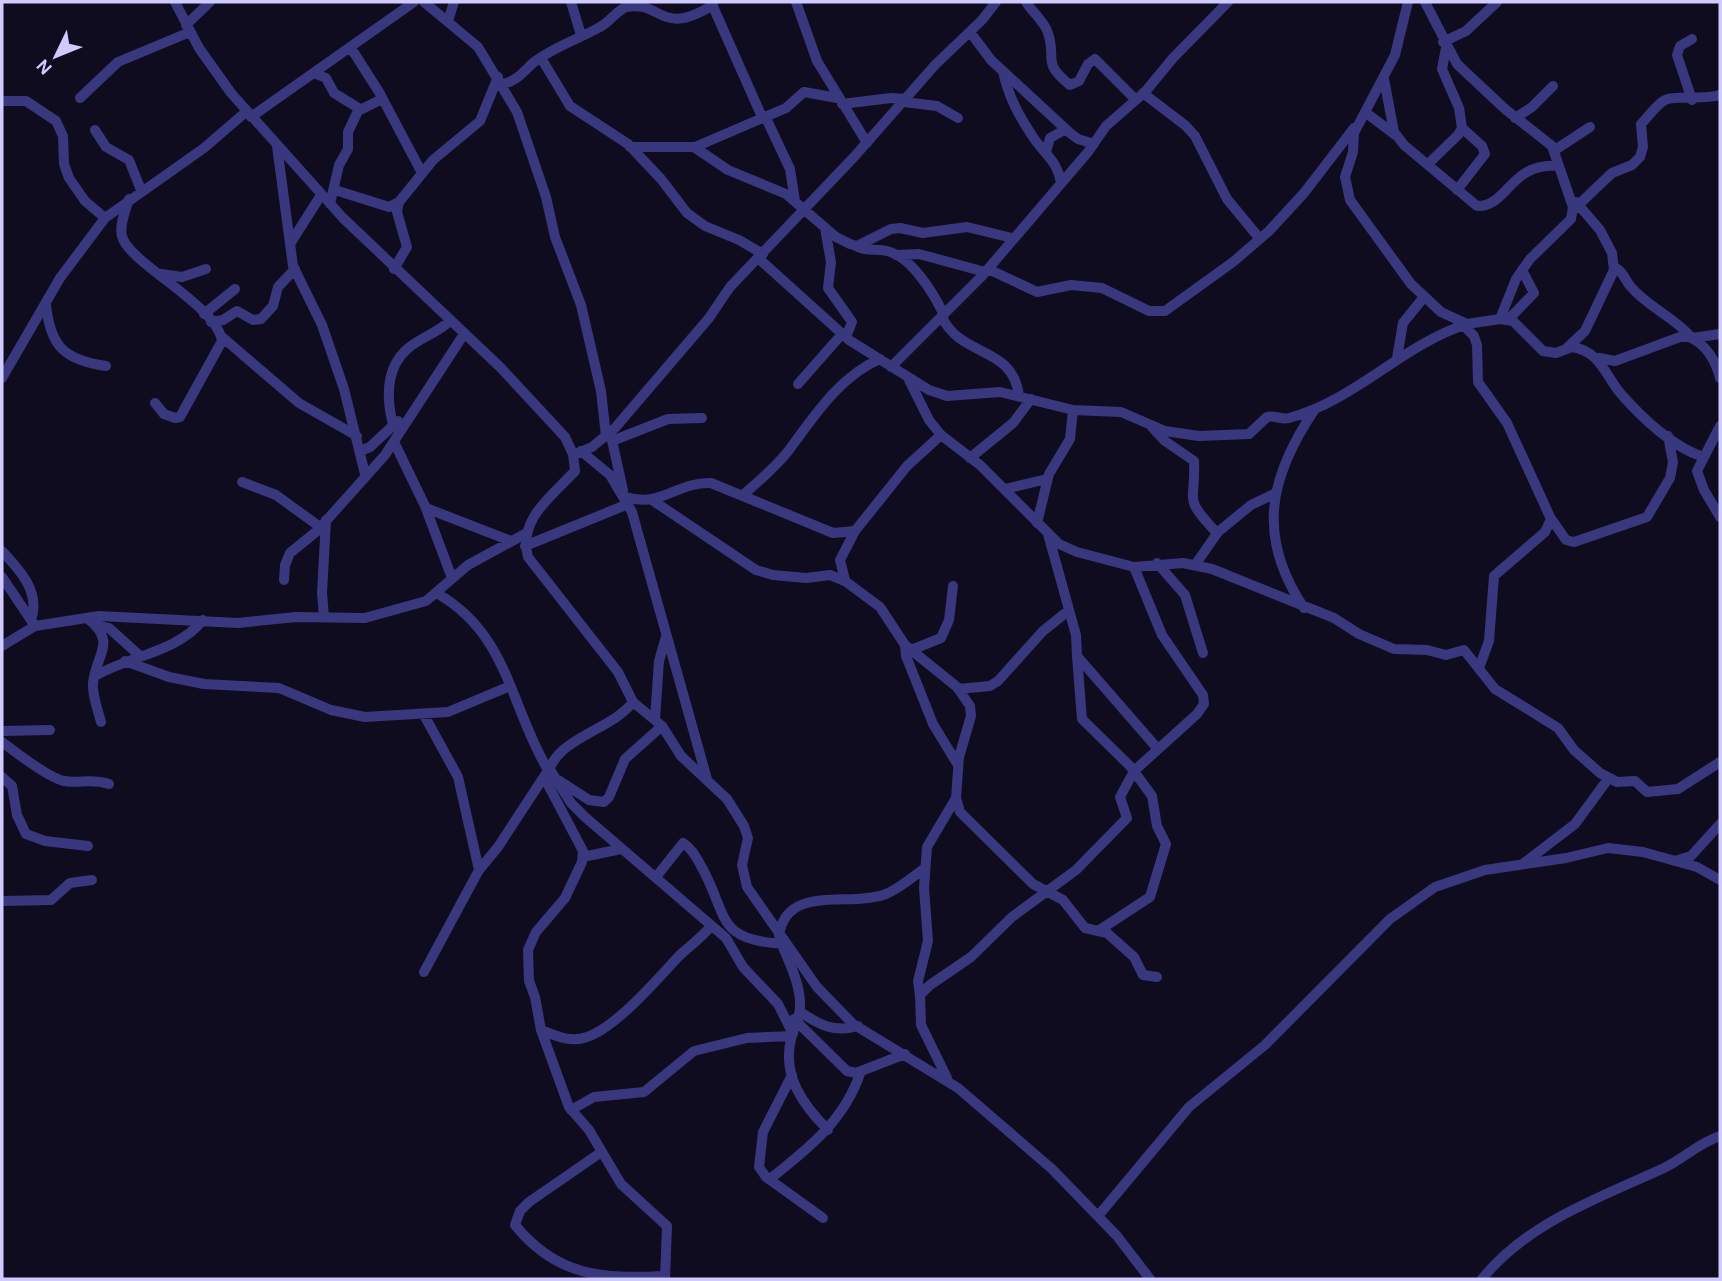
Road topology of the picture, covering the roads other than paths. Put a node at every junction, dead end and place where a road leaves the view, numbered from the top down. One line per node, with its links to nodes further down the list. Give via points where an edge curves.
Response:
1 (175, 2): 16 (street)
2 (210, 2): 16 (street)
3 (414, 2): 21 (street)
4 (424, 2): 15 (street)
5 (454, 2): 15 (street)
6 (571, 2): 18 (street)
7 (796, 2): 25 (street)
8 (996, 2): 17 (street)
9 (1026, 2): 31 (street, via 1047,29 1049,62 1065,81 1076,84 1095,59)
10 (1228, 2): 31 (street)
11 (1408, 2): 26 (street)
12 (1425, 2): 20 (street)
13 (1497, 2): 20 (street)
14 (712, 3): 18 (street, via 685,19 670,19 650,7 625,8); 41 (street)
15 (448, 21): 27 (street, via 478,47)
16 (188, 28): 32 (street, via 118,62); 40 (street)
17 (970, 32): 23 (street); 36 (street)
18 (581, 35): 22 (street)
19 (1692, 39): 34 (street, via 1680,46 1677,55)
20 (1445, 45): 42 (street, via 1457,64); 46 (street, via 1442,69 1459,108)
21 (351, 48): 24 (street); 33 (street)
22 (541, 58): 27 (street, via 517,78); 53 (street, via 570,106)
23 (1003, 71): 47 (street); 56 (street, via 1012,102)
24 (314, 73): 38 (street); 40 (street)
25 (825, 75): 29 (street); 35 (street)
26 (1384, 79): 39 (street); 49 (street)
27 (500, 80): 59 (street, via 480,121); 122 (street, via 517,112 580,305)
28 (1553, 86): 42 (street)
29 (816, 92): 35 (street); 41 (street, via 804,92 786,108)
30 (1720, 95): 34 (street)
31 (1140, 97): 51 (street, via 1115,117); 74 (street, via 1195,136 1227,199)
32 (80, 98)
33 (382, 99): 38 (street); 59 (street)
34 (1692, 100): 69 (street, via 1671,98 1660,104 1641,124 1640,157 1612,173)
35 (840, 101): 36 (street); 50 (street)
36 (905, 101): 43 (street, via 937,106); 50 (street)
37 (2, 102): 71 (street, via 26,101 56,121 69,178)
38 (360, 109): 62 (street, via 348,132 348,149 339,165)
39 (1365, 112): 44 (street); 49 (street)
40 (249, 114): 52 (street); 61 (street)
41 (763, 116): 54 (street); 66 (street, via 790,169)
42 (1515, 117): 55 (street)
43 (958, 118)
44 (1357, 126): 74 (street); 87 (street, via 1345,177 1348,197)
45 (1590, 127): 55 (street)
46 (1462, 128): 57 (street); 63 (street, via 1485,154)
47 (1066, 129): 51 (street, via 1077,139); 56 (street, via 1050,138)
48 (95, 130): 61 (street, via 106,147 129,160)
49 (1399, 138): 57 (street)
50 (867, 143): 70 (street)
51 (1094, 144): 60 (street)
52 (277, 146): 64 (street); 75 (street)
53 (630, 146): 54 (street); 78 (street, via 697,222)
54 (695, 147): 66 (street, via 728,170)
55 (1555, 150): 58 (street)
56 (1046, 152): 60 (street, via 1055,162)
57 (1428, 164): 63 (street)
58 (1558, 166): 63 (street, via 1528,169 1482,206); 69 (street)
59 (422, 173): 67 (street)
60 (1061, 184): 73 (street)
61 (141, 190): 65 (street)
62 (335, 190): 67 (street, via 389,207); 68 (street)
63 (1457, 190)
64 (321, 195): 68 (street); 75 (street)
65 (129, 198): 71 (street); 85 (street, via 121,226 125,245)
66 (795, 201): 70 (street)
67 (399, 202): 82 (street, via 397,212 407,247)
68 (330, 204): 82 (street)
69 (1576, 207): 79 (street, via 1600,230); 84 (street, via 1571,219)
70 (805, 208): 72 (street); 78 (street)
71 (104, 218): 88 (street)
72 (825, 228): 76 (street); 97 (street, via 831,262 828,288 852,321)
73 (1012, 238): 76 (street, via 967,227 923,233 900,228); 83 (street)
74 (1260, 239): 83 (street, via 1174,307 1158,312 1102,288 1071,285 1037,292)
75 (290, 244): 81 (street)
76 (856, 246): 77 (street)
77 (896, 255): 83 (street, via 919,254); 89 (street, via 913,269)
78 (760, 256): 97 (street); 122 (street)
79 (1614, 267): 98 (street); 99 (street, via 1588,325)
80 (206, 269): 85 (street, via 181,277)
81 (295, 269): 90 (street, via 278,286 273,306 261,319 237,312 223,320); 120 (street, via 322,325)
82 (394, 269): 92 (street)
83 (987, 270): 89 (street)
84 (1522, 270): 91 (street); 91 (street, via 1533,295)
85 (160, 274): 90 (street)
86 (235, 289): 90 (street)
87 (1424, 297): 93 (street); 101 (street, via 1403,323)
88 (46, 303): 103 (street, via 50,333 63,350 78,361); 105 (street)
89 (943, 316): 104 (street); 109 (street, via 963,342 1006,364 1017,381)
90 (207, 318): 96 (street)
91 (1504, 319): 93 (street); 99 (street, via 1516,322 1543,351 1556,353)
92 (450, 321): 94 (street); 116 (street, via 395,360 390,373)
93 (1465, 324): 101 (street, via 1439,333); 139 (street, via 1477,345 1478,382 1507,423)
94 (464, 334): 114 (street); 125 (street)
95 (1720, 334): 98 (street)
96 (221, 335): 111 (street, via 219,349 183,414 170,417); 120 (street, via 299,403)
97 (844, 336): 102 (street); 108 (street)
98 (1691, 338): 100 (street, via 1669,341 1615,361); 106 (street, via 1717,365)
99 (1568, 347): 100 (street)
100 (1595, 357): 121 (street, via 1621,394)
101 (1397, 358): 112 (street, via 1374,377)
102 (880, 359): 104 (street); 135 (street, via 840,386 774,467)
103 (106, 366)
104 (891, 367): 107 (street)
105 (2, 378)
106 (1720, 378)
107 (909, 380): 109 (street, via 947,396 976,391); 119 (street)
108 (798, 384)
109 (1019, 396): 110 (street)
110 (1031, 398): 113 (street); 128 (street, via 1013,423)
111 (155, 402)
112 (1315, 408): 118 (street, via 1289,418 1268,417 1249,434 1237,436 1178,434); 134 (street, via 1296,438)
113 (1073, 410): 118 (street, via 1121,412); 131 (street, via 1070,439)
114 (413, 412): 116 (street); 123 (street)
115 (702, 418): 122 (street, via 668,419)
116 (393, 425): 124 (street)
117 (1720, 425): 127 (street)
118 (1152, 427): 145 (street, via 1194,461 1193,504)
119 (941, 435): 128 (street); 143 (street, via 908,466)
120 (357, 436): 124 (street)
121 (1668, 436): 127 (street); 139 (street, via 1673,462 1670,478 1647,517 1574,542 1566,540)
122 (609, 437): 125 (street); 136 (street)
123 (394, 442): 126 (street); 129 (street)
124 (360, 451): 130 (street)
125 (577, 453): 136 (street, via 610,475); 146 (street, via 575,471 543,505)
126 (385, 455): 129 (street); 130 (street)
127 (1703, 457): 140 (street, via 1699,479)
128 (970, 458): 133 (street)
129 (405, 466): 138 (street)
130 (365, 474): 142 (street)
131 (1047, 479): 133 (street); 141 (street)
132 (242, 482): 142 (street, via 276,495)
133 (1005, 489): 141 (street)
134 (1274, 494): 145 (street, via 1251,505); 159 (street, via 1276,548)
135 (743, 495): 137 (street, via 694,483); 143 (street, via 832,533)
136 (626, 498): 137 (street); 148 (street); 165 (street)
137 (652, 500): 156 (street, via 756,570 806,578 830,575)
138 (426, 508): 147 (street); 154 (street)
139 (1550, 517): 172 (street, via 1545,532 1493,576 1489,641)
140 (1720, 517)
141 (1037, 523): 144 (street)
142 (323, 524): 155 (street, via 290,553); 161 (street)
143 (855, 531): 156 (street, via 840,560)
144 (1048, 533): 152 (street, via 1077,552); 160 (street)
145 (1217, 533): 151 (street)
146 (525, 534): 147 (street); 148 (street)
147 (511, 541): 154 (street)
148 (525, 546): 176 (street, via 528,557 618,671)
149 (2, 551): 164 (street, via 26,580)
150 (1157, 563): 151 (street); 152 (street); 168 (street, via 1186,597)
151 (1195, 565): 159 (street, via 1234,575)
152 (1134, 566): 183 (street, via 1162,635 1203,695 1204,704 1197,714)
153 (2, 577): 164 (street)
154 (452, 578): 158 (street)
155 (284, 580)
156 (845, 581): 167 (street, via 880,607)
157 (953, 586): 167 (street, via 941,639)
158 (438, 594): 161 (street, via 365,618); 174 (street, via 464,610 485,634 501,659)
159 (1304, 608): 172 (street, via 1394,649 1427,649 1447,655 1464,650)
160 (1068, 611): 170 (street); 175 (street, via 1043,631 999,681)
161 (324, 617): 162 (street, via 238,623)
162 (204, 620): 163 (street, via 113,616); 169 (street, via 184,640)
163 (92, 622): 164 (street); 169 (street, via 109,628); 173 (street, via 103,638)
164 (33, 623): 166 (street)
165 (667, 635): 179 (street, via 659,661); 191 (street)
166 (2, 646)
167 (908, 647): 175 (street); 185 (street, via 906,656 933,723)
168 (1203, 653)
169 (140, 656): 171 (street)
170 (1077, 656): 183 (street); 187 (street, via 1082,719)
171 (125, 661): 173 (street); 177 (street, via 194,683 279,688 331,710 365,717)
172 (1479, 668): 189 (street, via 1495,689 1558,728 1574,750)
173 (95, 676): 178 (street, via 93,688)
174 (510, 686): 177 (street, via 476,702); 186 (street, via 525,728)
175 (958, 689): 185 (street, via 971,716)
176 (633, 702): 179 (street); 186 (street, via 558,754)
177 (424, 715): 201 (street, via 457,777)
178 (101, 722)
179 (659, 723): 190 (street, via 625,759 604,802 589,800); 191 (street, via 681,756)
180 (50, 730): 181 (street)
181 (2, 731)
182 (2, 742): 192 (street, via 59,779)
183 (1157, 748): 187 (street)
184 (1720, 762): 189 (street, via 1674,791 1647,792 1635,781)
185 (958, 765): 193 (street)
186 (548, 770): 190 (street); 197 (street, via 546,781); 201 (street)
187 (1134, 771): 206 (street, via 1120,797 1127,818 1076,870); 210 (street, via 1155,803 1157,825 1167,844 1165,856 1150,897)
188 (2, 777): 195 (street, via 12,786 26,834)
189 (1608, 779): 199 (street, via 1575,824)
190 (557, 780): 196 (street, via 570,803)
191 (708, 780): 211 (street, via 744,826 748,838 743,877)
192 (109, 784)
193 (956, 798): 200 (street, via 927,847); 205 (street, via 960,812)
194 (1720, 824): 198 (street, via 1691,856)
195 (88, 846)
196 (621, 849): 197 (street); 202 (street)
197 (583, 857): 218 (street, via 565,898 536,932 528,950 528,981)
198 (1675, 862): 199 (street, via 1608,848); 204 (street)
199 (1524, 863): 229 (street, via 1435,887 1402,908 1265,1045 1189,1107)
200 (925, 867): 211 (street, via 881,896 804,903 786,917); 214 (street, via 928,941 918,981)
201 (479, 870): 212 (street)
202 (656, 877): 209 (street); 211 (street, via 680,843 687,845 707,876 715,904 729,927 754,942)
203 (92, 880): 207 (street, via 70,883 51,900)
204 (1720, 880)
205 (1034, 884): 206 (street); 208 (street)
206 (1043, 892): 208 (street); 210 (street, via 1063,900 1085,928)
207 (2, 901)
208 (1032, 902): 214 (street)
209 (711, 926): 215 (street, via 726,938 743,967); 218 (street, via 603,1029 573,1040)
210 (1101, 929): 213 (street, via 1131,954 1143,975)
211 (782, 941): 216 (street, via 799,993); 217 (street, via 817,987)
212 (424, 972)
213 (1157, 977)
214 (920, 996): 223 (street, via 921,1025)
215 (778, 1004): 216 (street); 219 (street)
216 (798, 1017): 217 (street, via 829,1029); 219 (street); 221 (street, via 847,1071)
217 (858, 1027): 220 (street)
218 (541, 1030): 224 (street)
219 (792, 1035): 222 (street); 224 (street, via 747,1038 694,1051 644,1092 594,1097)
220 (905, 1054): 221 (street); 223 (street)
221 (861, 1071): 225 (street, via 845,1109)
222 (792, 1076): 225 (street, via 804,1105); 228 (street, via 763,1132 759,1167)
223 (948, 1080): 229 (street, via 1052,1169)
224 (571, 1110): 227 (street, via 589,1130)
225 (828, 1130): 228 (street)
226 (1720, 1136): 233 (street, via 1539,1229 1495,1261)
227 (600, 1153): 231 (street, via 626,1190 667,1226); 231 (street, via 529,1202 515,1225 562,1265 619,1279)
228 (770, 1179): 230 (street)
229 (1098, 1216): 232 (street)
230 (822, 1218)
231 (665, 1277)
232 (1150, 1279)
233 (1482, 1279)

